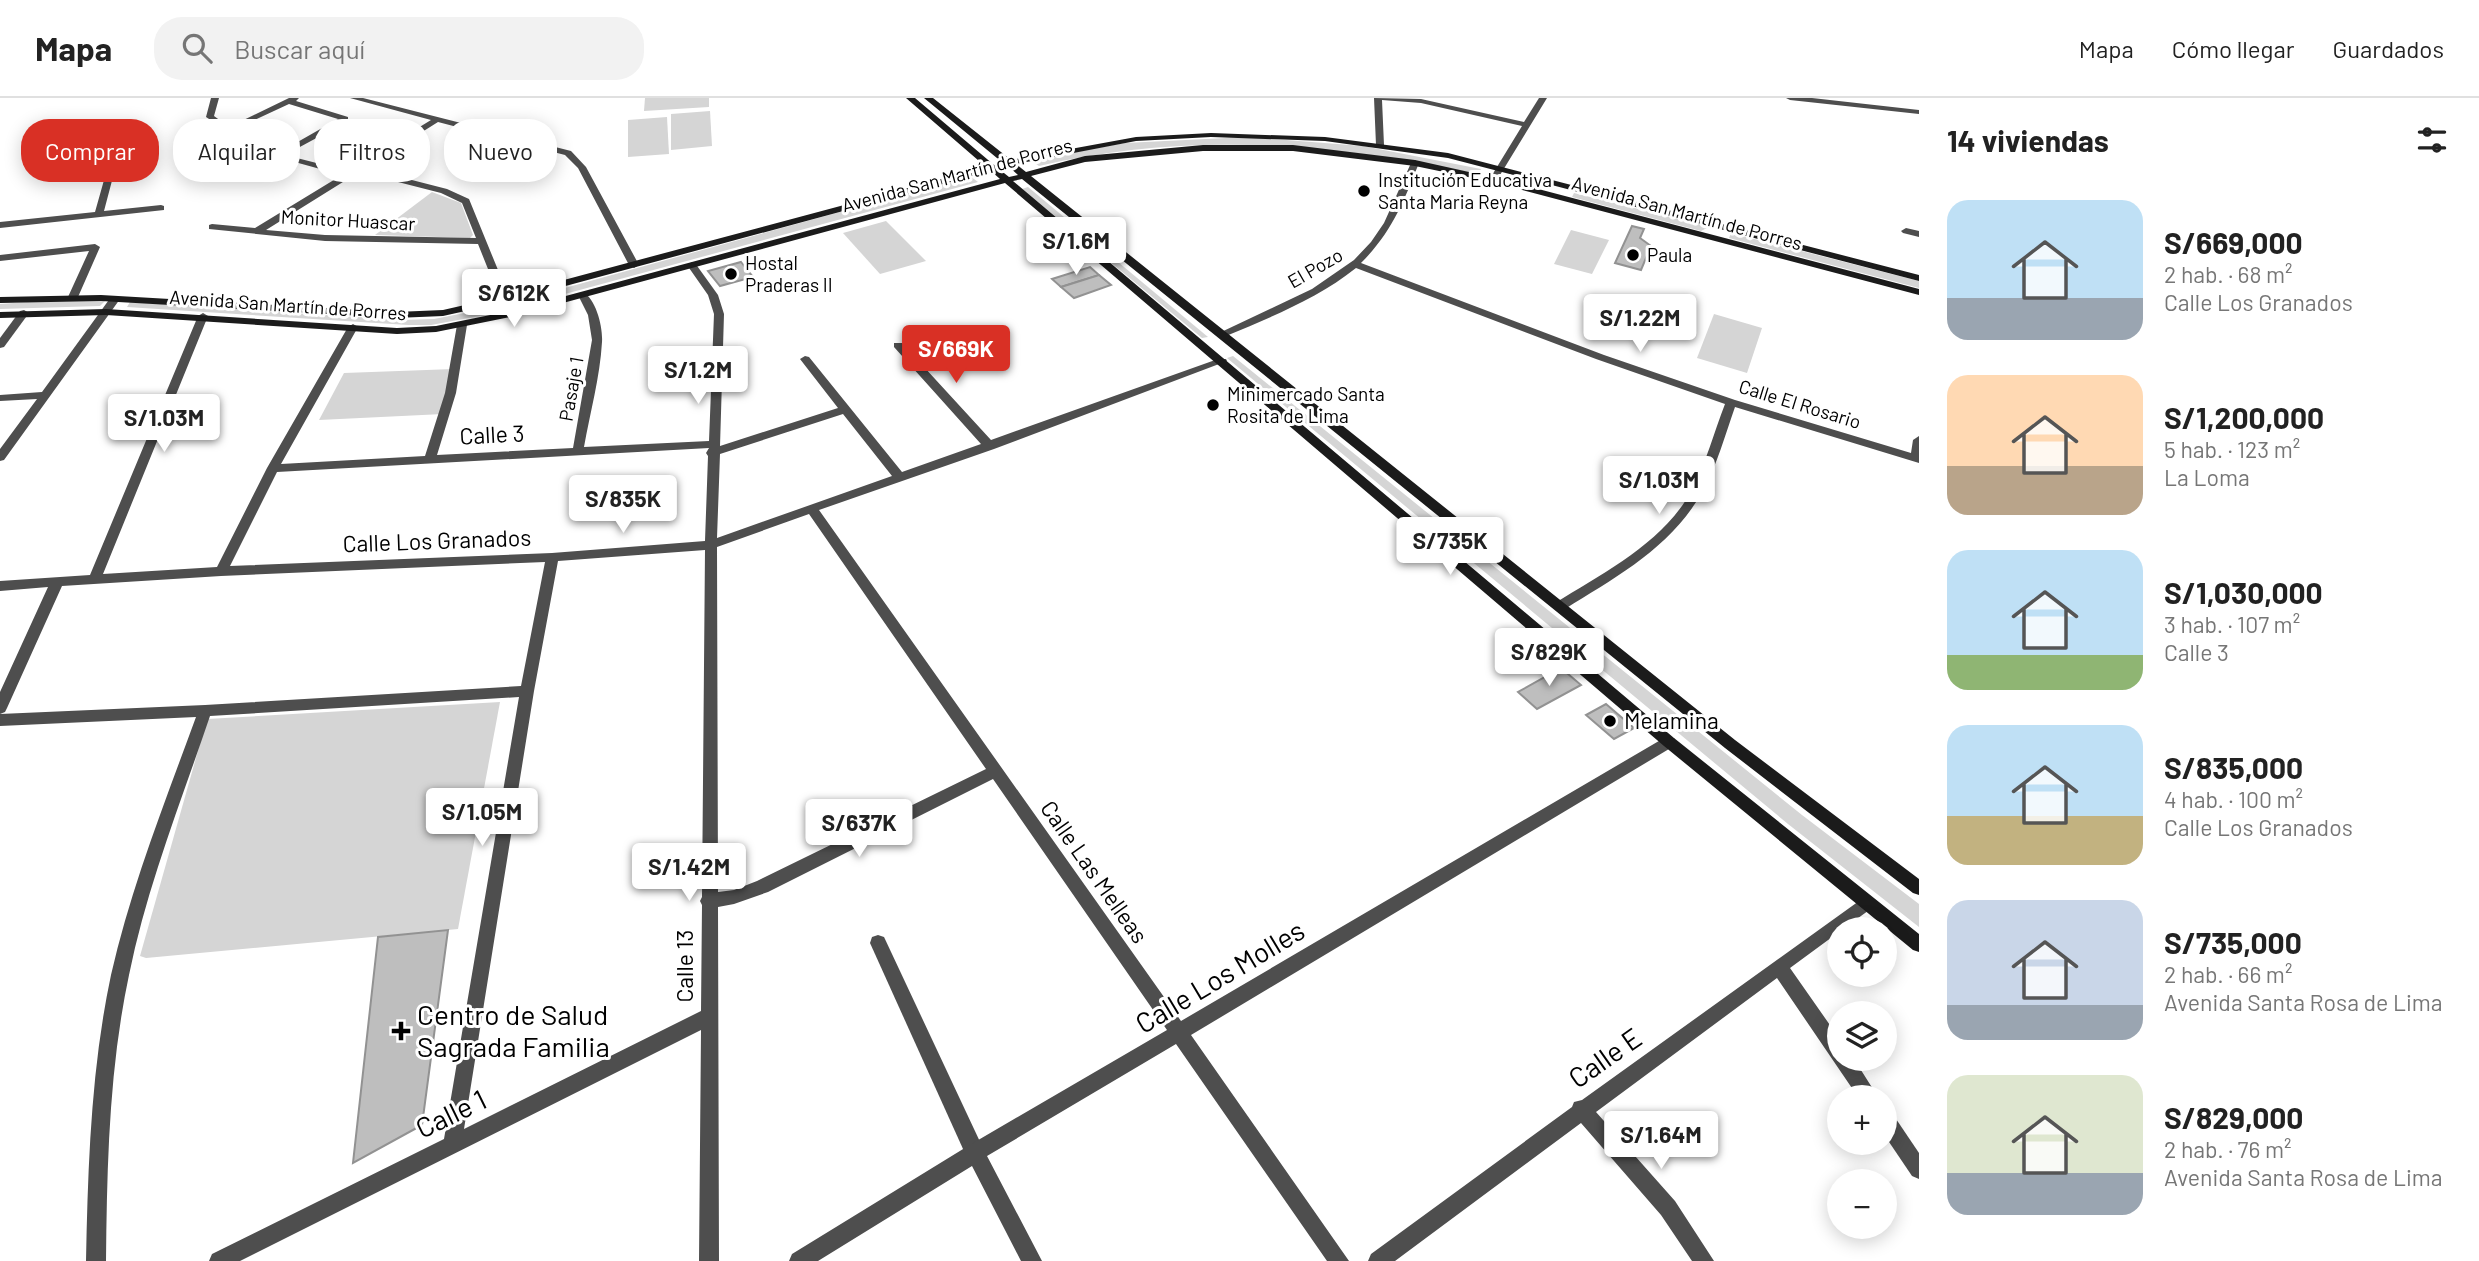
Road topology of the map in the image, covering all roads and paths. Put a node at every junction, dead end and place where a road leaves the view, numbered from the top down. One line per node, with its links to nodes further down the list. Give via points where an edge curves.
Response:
1 (215, 98): 8 (street, via 210,117 229,130)
2 (354, 98): 9 (street)
3 (910, 98): 25 (main road)
4 (928, 98): 24 (main road)
5 (1380, 98): 15 (street, via 1421,101); 19 (street)
6 (1543, 98): 15 (street)
7 (1790, 98): 11 (street)
8 (292, 99): 12 (street, via 344,116)
9 (368, 102): 10 (street); 13 (street)
10 (358, 107)
11 (1919, 112)
12 (339, 119)
13 (435, 121): 14 (street); 46 (street, via 554,147 575,157)
14 (430, 124)
15 (1527, 125): 26 (street)
16 (314, 134): 23 (street, via 277,156)
17 (1211, 135): 18 (main road, Avenida San Martín de Porres); 20 (main road); 24 (main road, Avenida San Martín de Porres, via 1103,144)
18 (1289, 135): 19 (main road, Avenida San Martín de Porres); 21 (main road)
19 (1380, 145): 26 (main road, Avenida San Martín de Porres)
20 (1216, 148): 21 (main road, Avenida San Martín de Porres); 27 (main road, Avenida San Martín de Porres, via 1121,154)
21 (1293, 148): 22 (main road, Avenida San Martín de Porres)
22 (1415, 163): 29 (main road, Avenida San Martín de Porres); 48 (street, El Pozo, via 1389,224)
23 (314, 164)
24 (1008, 164): 25 (main road, Avenida San Martín de Porres); 27 (main road)
25 (993, 168): 28 (main road); 46 (main road, Avenida San Martín de Porres)
26 (1500, 169): 29 (street); 33 (main road, Avenida San Martín de Porres)
27 (1024, 175): 28 (main road, Avenida San Martín de Porres); 63 (main road)
28 (1006, 179): 47 (main road, Avenida San Martín de Porres); 67 (main road)
29 (1493, 180): 34 (main road, Avenida San Martín de Porres)
30 (108, 182): 36 (street)
31 (338, 182): 41 (street)
32 (400, 182): 44 (street, via 459,195 470,208)
33 (1570, 187): 34 (main road); 39 (main road, Avenida San Martín de Porres)
34 (1563, 198): 43 (main road, Avenida San Martín de Porres)
35 (161, 208): 36 (street)
36 (99, 214): 37 (street)
37 (0, 225)
38 (212, 227): 41 (street, Monitor Huascar)
39 (1724, 227): 43 (main road); 49 (main road, Avenida San Martín de Porres)
40 (1906, 231): 42 (street)
41 (256, 232): 44 (street, Monitor Huascar)
42 (1919, 234)
43 (1718, 239): 50 (main road, Avenida San Martín de Porres)
44 (482, 241): 54 (street)
45 (0, 258): 52 (street, via 95,247)
46 (634, 265): 54 (main road, Avenida San Martín de Porres)
47 (692, 265): 51 (main road, Avenida San Martín de Porres); 74 (street, Calle 13, via 713,295 719,314)
48 (1357, 265): 63 (street, El Pozo, via 1314,291); 70 (street, Calle El Rosario)
49 (1919, 278)
50 (1919, 292)
51 (583, 295): 58 (main road, Avenida San Martín de Porres); 75 (street, Pasaje 1, via 593,315 597,340)
52 (73, 297): 53 (main road, Avenida San Martín de Porres); 55 (main road, Avenida San Martín de Porres)
53 (115, 299): 54 (main road, Avenida San Martín de Porres, via 421,315); 56 (street)
54 (506, 299): 58 (street)
55 (0, 300)
56 (106, 312): 57 (main road, Avenida San Martín de Porres); 60 (main road, Avenida San Martín de Porres); 68 (street)
57 (24, 313): 59 (main road, Avenida San Martín de Porres); 64 (street)
58 (511, 314): 61 (main road, Avenida San Martín de Porres)
59 (0, 315)
60 (203, 316): 62 (main road, Avenida San Martín de Porres); 85 (street)
61 (462, 325): 62 (main road, Avenida San Martín de Porres, via 416,331); 78 (street, via 456,379)
62 (354, 327): 79 (street)
63 (1222, 334): 88 (main road)
64 (0, 345)
65 (898, 345): 73 (street)
66 (805, 359): 71 (street)
67 (1222, 361): 73 (street, Calle Los Granados); 93 (main road)
68 (44, 395): 69 (street); 76 (street)
69 (0, 398)
70 (1731, 402): 77 (street, Calle El Rosario); 88 (street, via 1696,494 1676,523 1644,552)
71 (845, 409): 74 (street, Calle 3); 80 (street)
72 (1919, 440): 77 (street)
73 (990, 446): 80 (street, Calle Los Granados)
74 (713, 449): 75 (street, Calle 3); 82 (street, Calle 13)
75 (578, 451): 78 (street, Calle 3)
76 (0, 457)
77 (1918, 458)
78 (430, 459): 79 (street, Calle 3)
79 (274, 468): 84 (street)
80 (900, 478): 81 (street, Calle Los Granados)
81 (812, 509): 82 (street, Calle Los Granados); 94 (street, Calle Las Melleas)
82 (711, 545): 83 (street, Calle Los Granados); 96 (street, Calle 13)
83 (552, 558): 84 (street, Calle Los Granados); 89 (street)
84 (221, 571): 85 (street, Calle Los Granados)
85 (94, 580): 86 (street, Calle Los Granados)
86 (57, 583): 87 (street, Calle Los Granados); 90 (street)
87 (0, 586)
88 (1560, 606): 95 (main road, via 1730,744)
89 (527, 691): 91 (street); 106 (street)
90 (0, 708)
91 (205, 711): 92 (street); 109 (street, via 120,973 97,1125)
92 (0, 720)
93 (1669, 742): 97 (main road); 102 (street, Calle Los Molles)
94 (996, 771): 96 (street, via 762,887); 102 (street, Calle Las Melleas)
95 (1919, 888)
96 (708, 901): 101 (street, Calle 13)
97 (1866, 903): 99 (main road); 100 (street, Calle E)
98 (878, 943): 107 (street)
99 (1919, 944)
100 (1780, 968): 103 (street); 104 (street, Calle E)
101 (708, 1017): 106 (street, Calle 1); 111 (street, Calle 13)
102 (1178, 1033): 107 (street, Calle Los Molles); 114 (street, Calle Las Melleas)
103 (1827, 1037)
104 (1581, 1109): 115 (street, Calle E); 116 (street, via 1668,1209)
105 (1897, 1137): 108 (street)
106 (452, 1145): 110 (street, Calle 1)
107 (975, 1153): 112 (street, Calle Los Molles); 113 (street)
108 (1919, 1169)
109 (96, 1261)
110 (219, 1261)
111 (709, 1261)
112 (799, 1261)
113 (1032, 1261)
114 (1339, 1261)
115 (1378, 1261)
116 (1704, 1261)

